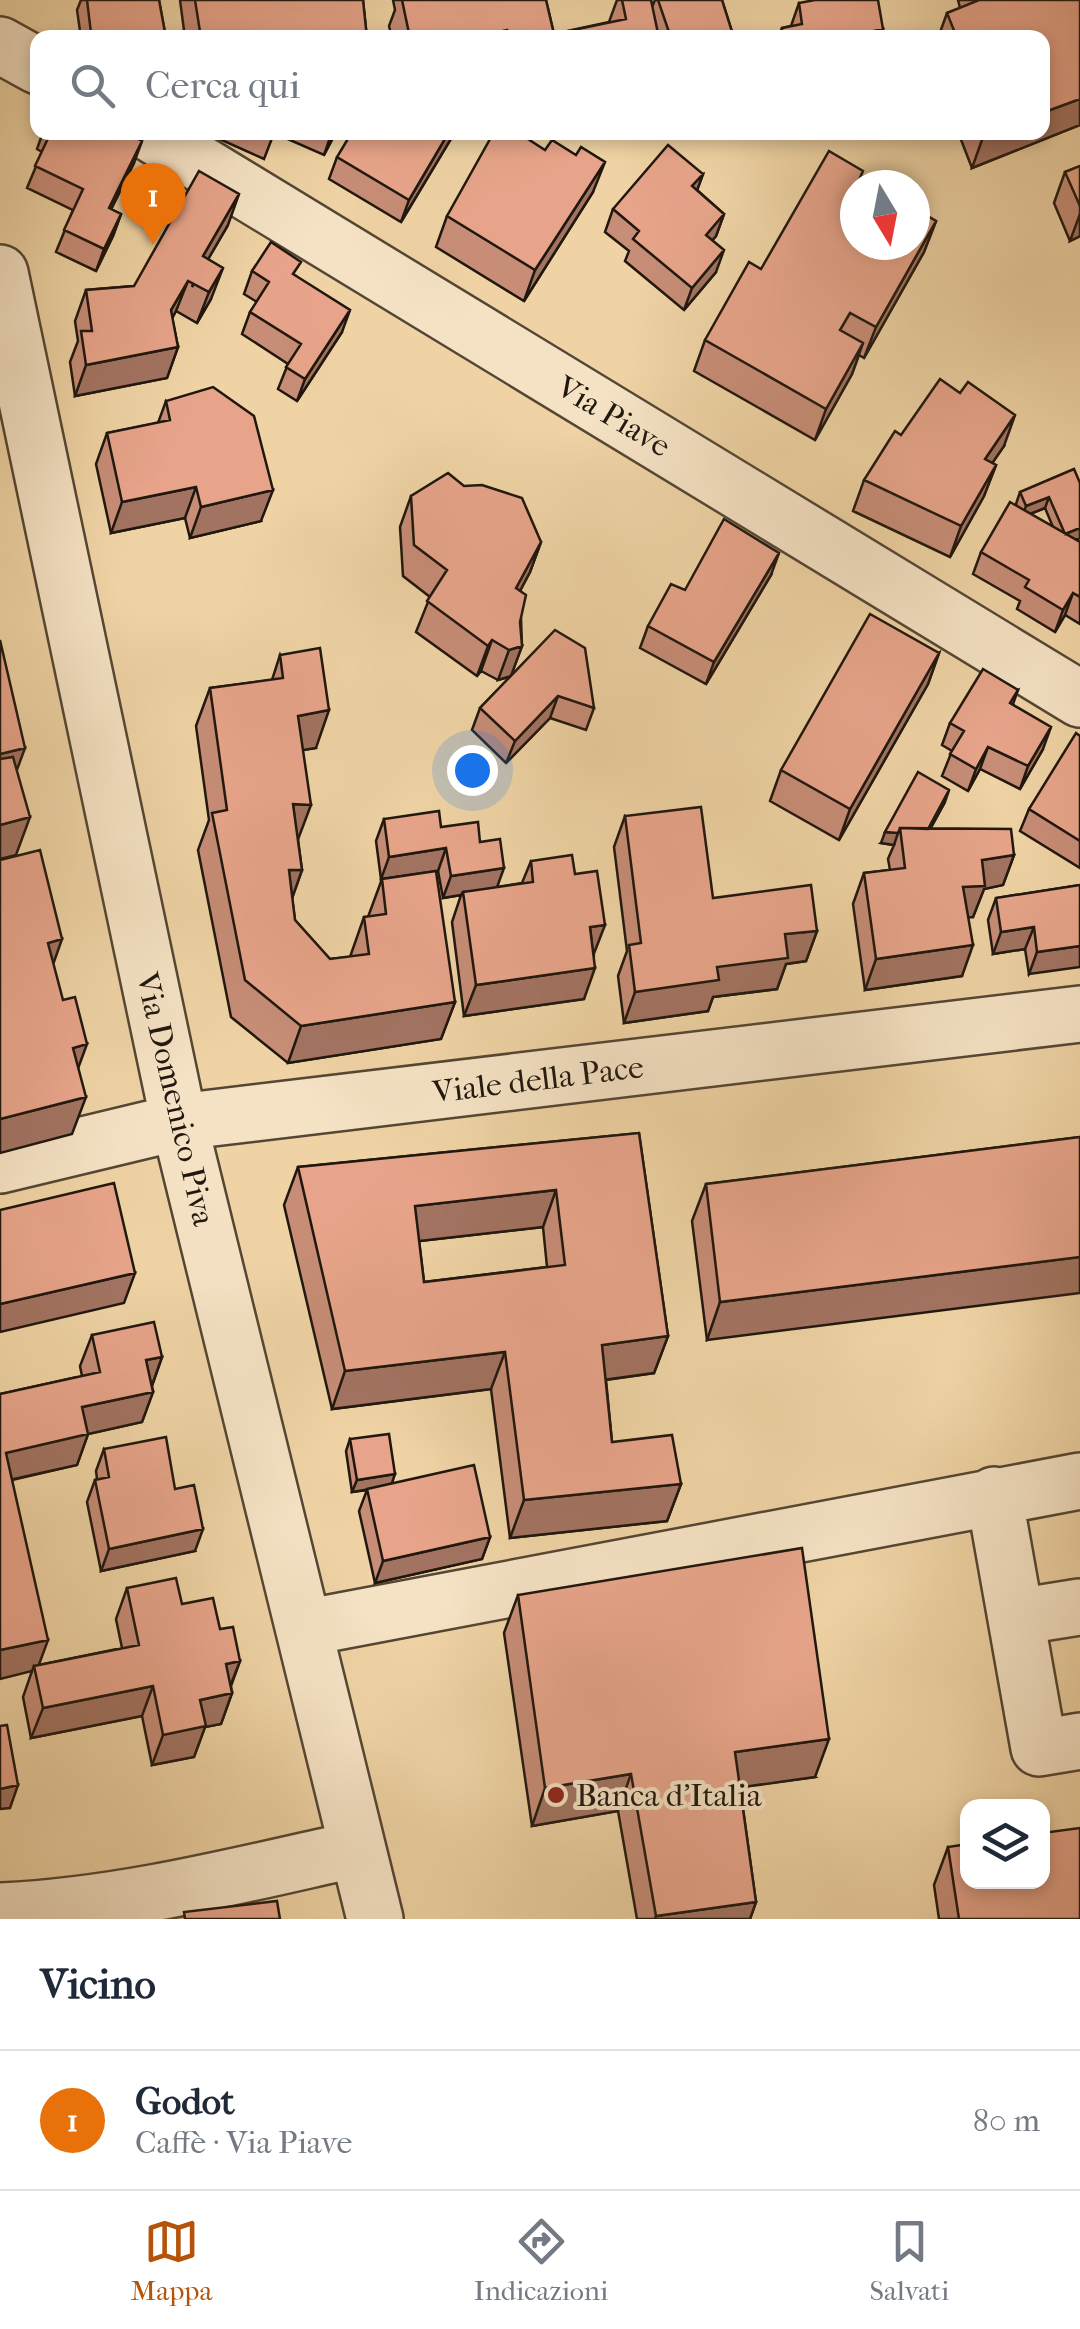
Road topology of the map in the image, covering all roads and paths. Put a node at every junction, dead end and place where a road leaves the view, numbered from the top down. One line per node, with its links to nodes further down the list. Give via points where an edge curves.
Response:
1 (0, 45): 2 (street)
2 (30, 62)
3 (161, 140): 5 (street, Via Piave)
4 (0, 273): 7 (street, Via Domenico Piva)
5 (1080, 699)
6 (1080, 1014): 7 (street, Viale della Pace)
7 (179, 1122): 8 (street, Viale della Pace); 13 (street, Via Domenico Piva)
8 (0, 1165)
9 (1080, 1481): 10 (street)
10 (994, 1495): 12 (street); 13 (street)
11 (1080, 1607): 12 (street)
12 (1016, 1617): 14 (street, via 1039,1748)
13 (304, 1628): 15 (street, Via Domenico Piva)
14 (1080, 1741)
15 (357, 1848): 16 (street, via 228,1878 49,1909); 17 (street, Via Domenico Piva)
16 (0, 1911)
17 (375, 1919)

